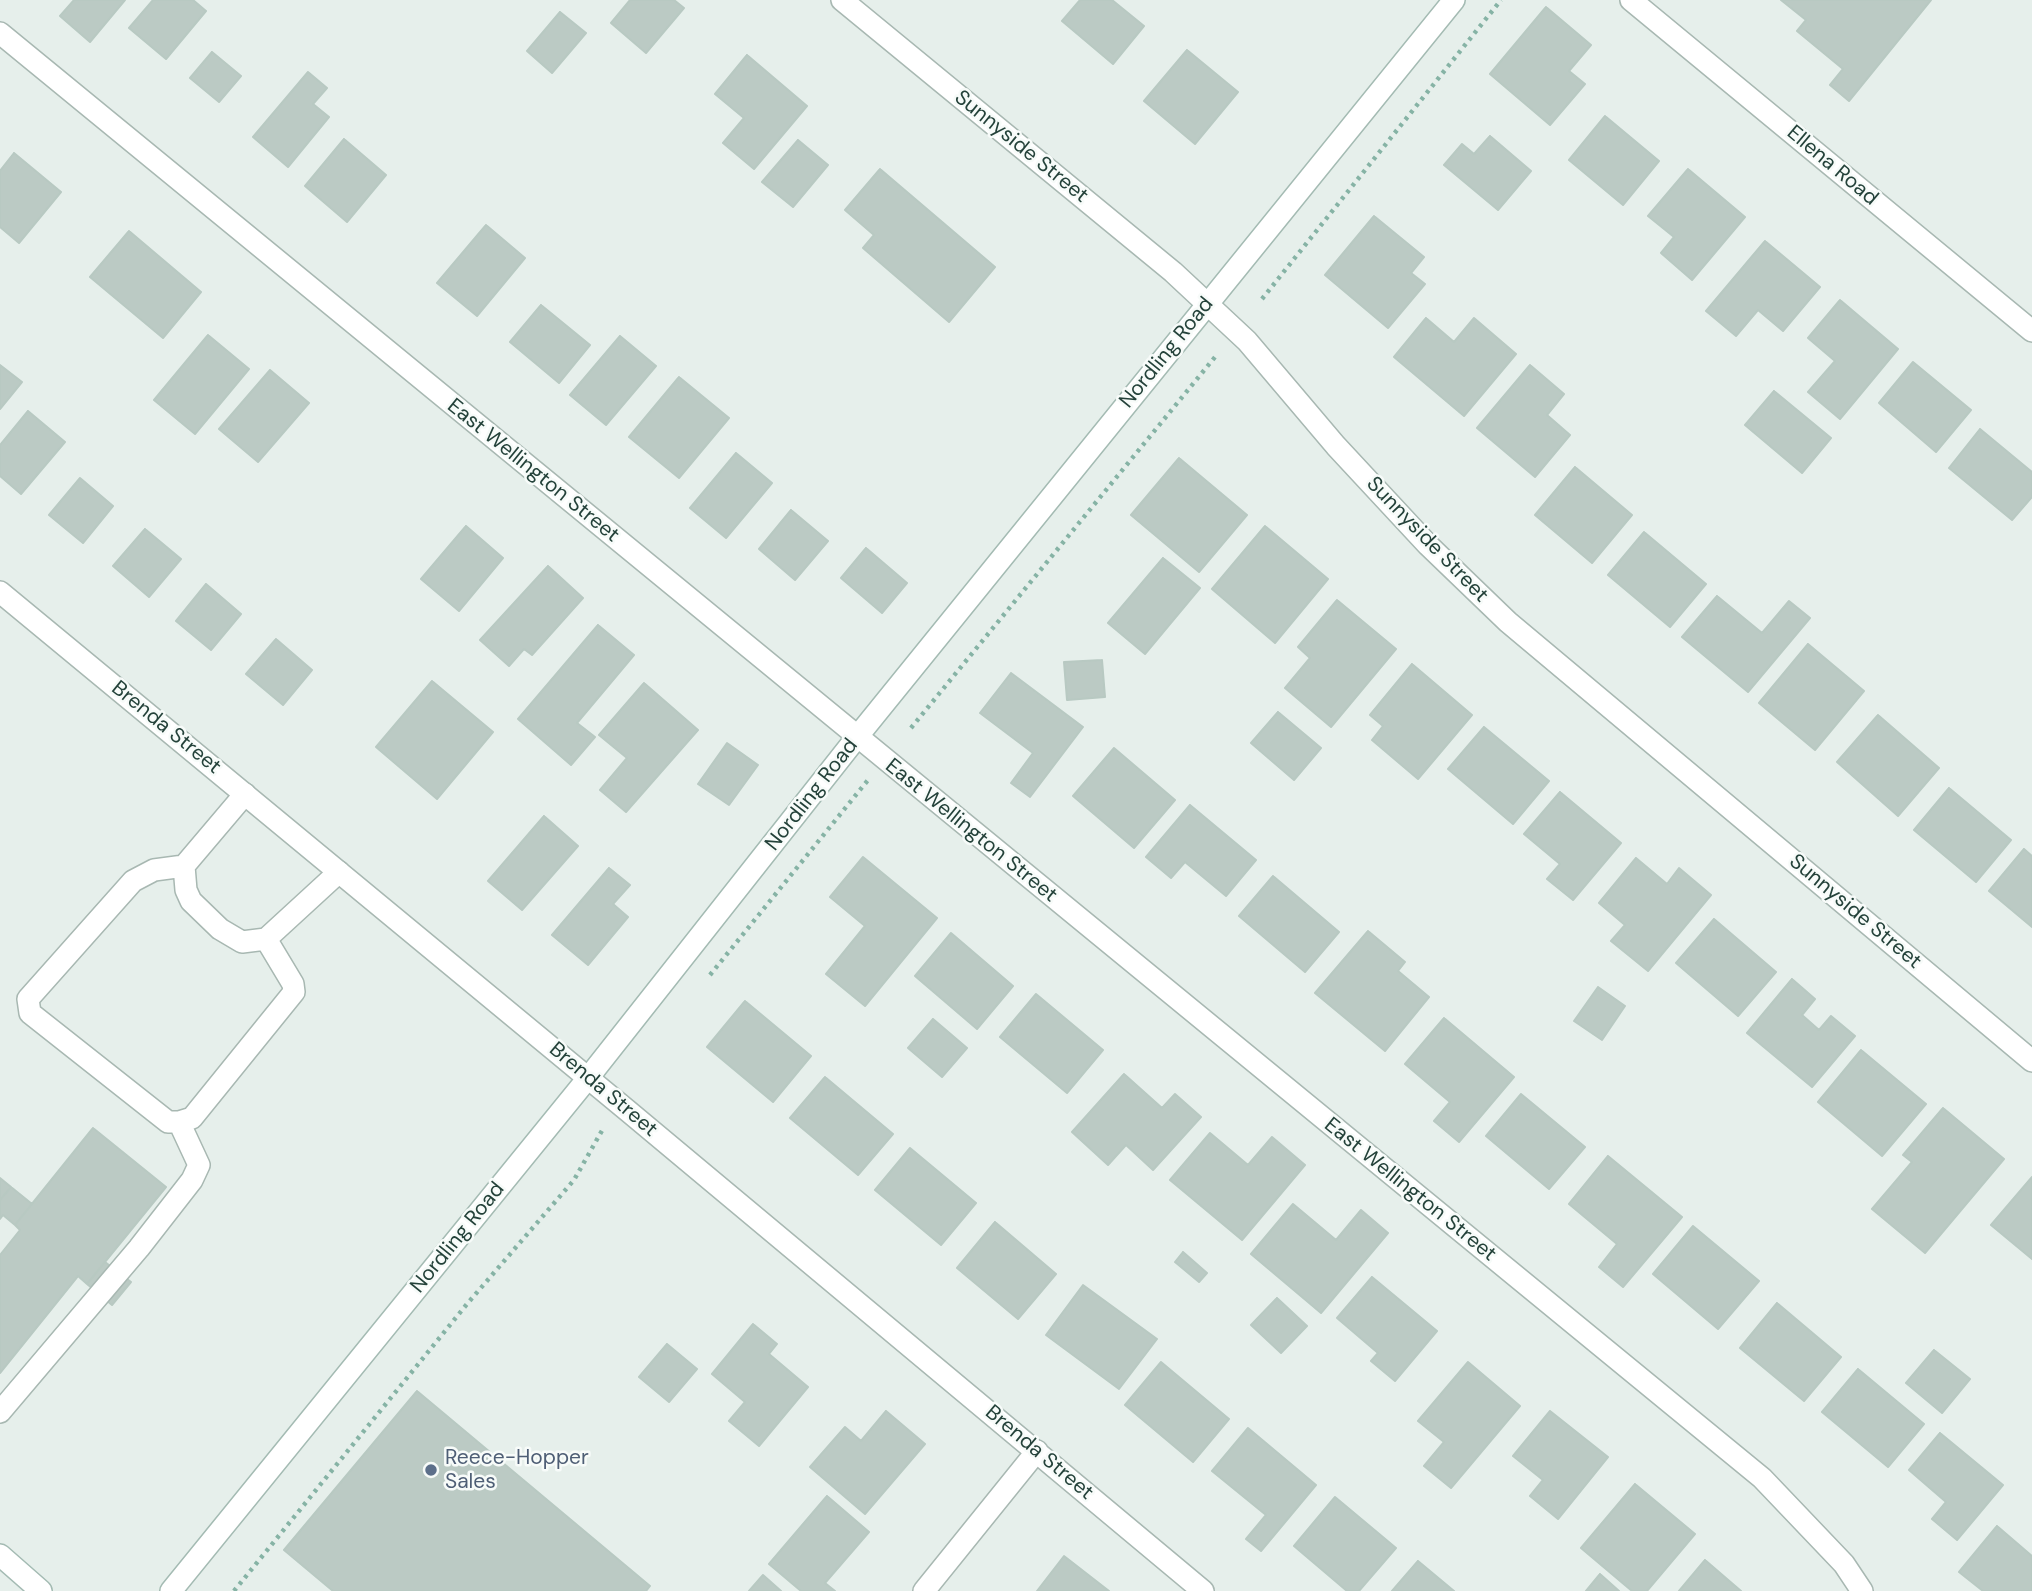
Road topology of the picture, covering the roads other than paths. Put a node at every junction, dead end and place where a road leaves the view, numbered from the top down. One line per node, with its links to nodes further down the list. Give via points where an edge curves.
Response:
1 (842, 0): 5 (street, Sunnyside Street)
2 (1454, 0): 5 (street, Nordling Road)
3 (1631, 0): 6 (street, Ellena Road)
4 (0, 33): 8 (street, East Wellington Street)
5 (1207, 304): 8 (street, Nordling Road); 13 (street, Sunnyside Street, via 1247,341 1428,545 1508,622)
6 (2032, 331)
7 (0, 592): 9 (street, Brenda Street)
8 (857, 737): 14 (street, Nordling Road); 23 (street, East Wellington Street, via 1762,1478 1844,1564)
9 (245, 794): 10 (street); 11 (street, Brenda Street)
10 (184, 866): 12 (street, via 191,901 220,929 242,942); 15 (street, via 154,870 132,881 28,999 30,1013 167,1122)
11 (339, 872): 12 (street); 14 (street, Brenda Street)
12 (266, 939): 15 (street, via 294,992 192,1118)
13 (2032, 1061)
14 (588, 1078): 17 (street, Brenda Street); 20 (street, Nordling Road)
15 (179, 1122): 16 (street, via 199,1165 192,1180)
16 (0, 1412)
17 (1037, 1451): 21 (street); 22 (street, Brenda Street)
18 (0, 1555): 19 (street)
19 (41, 1591)
20 (171, 1591)
21 (924, 1591)
22 (1203, 1591)
23 (1862, 1591)

